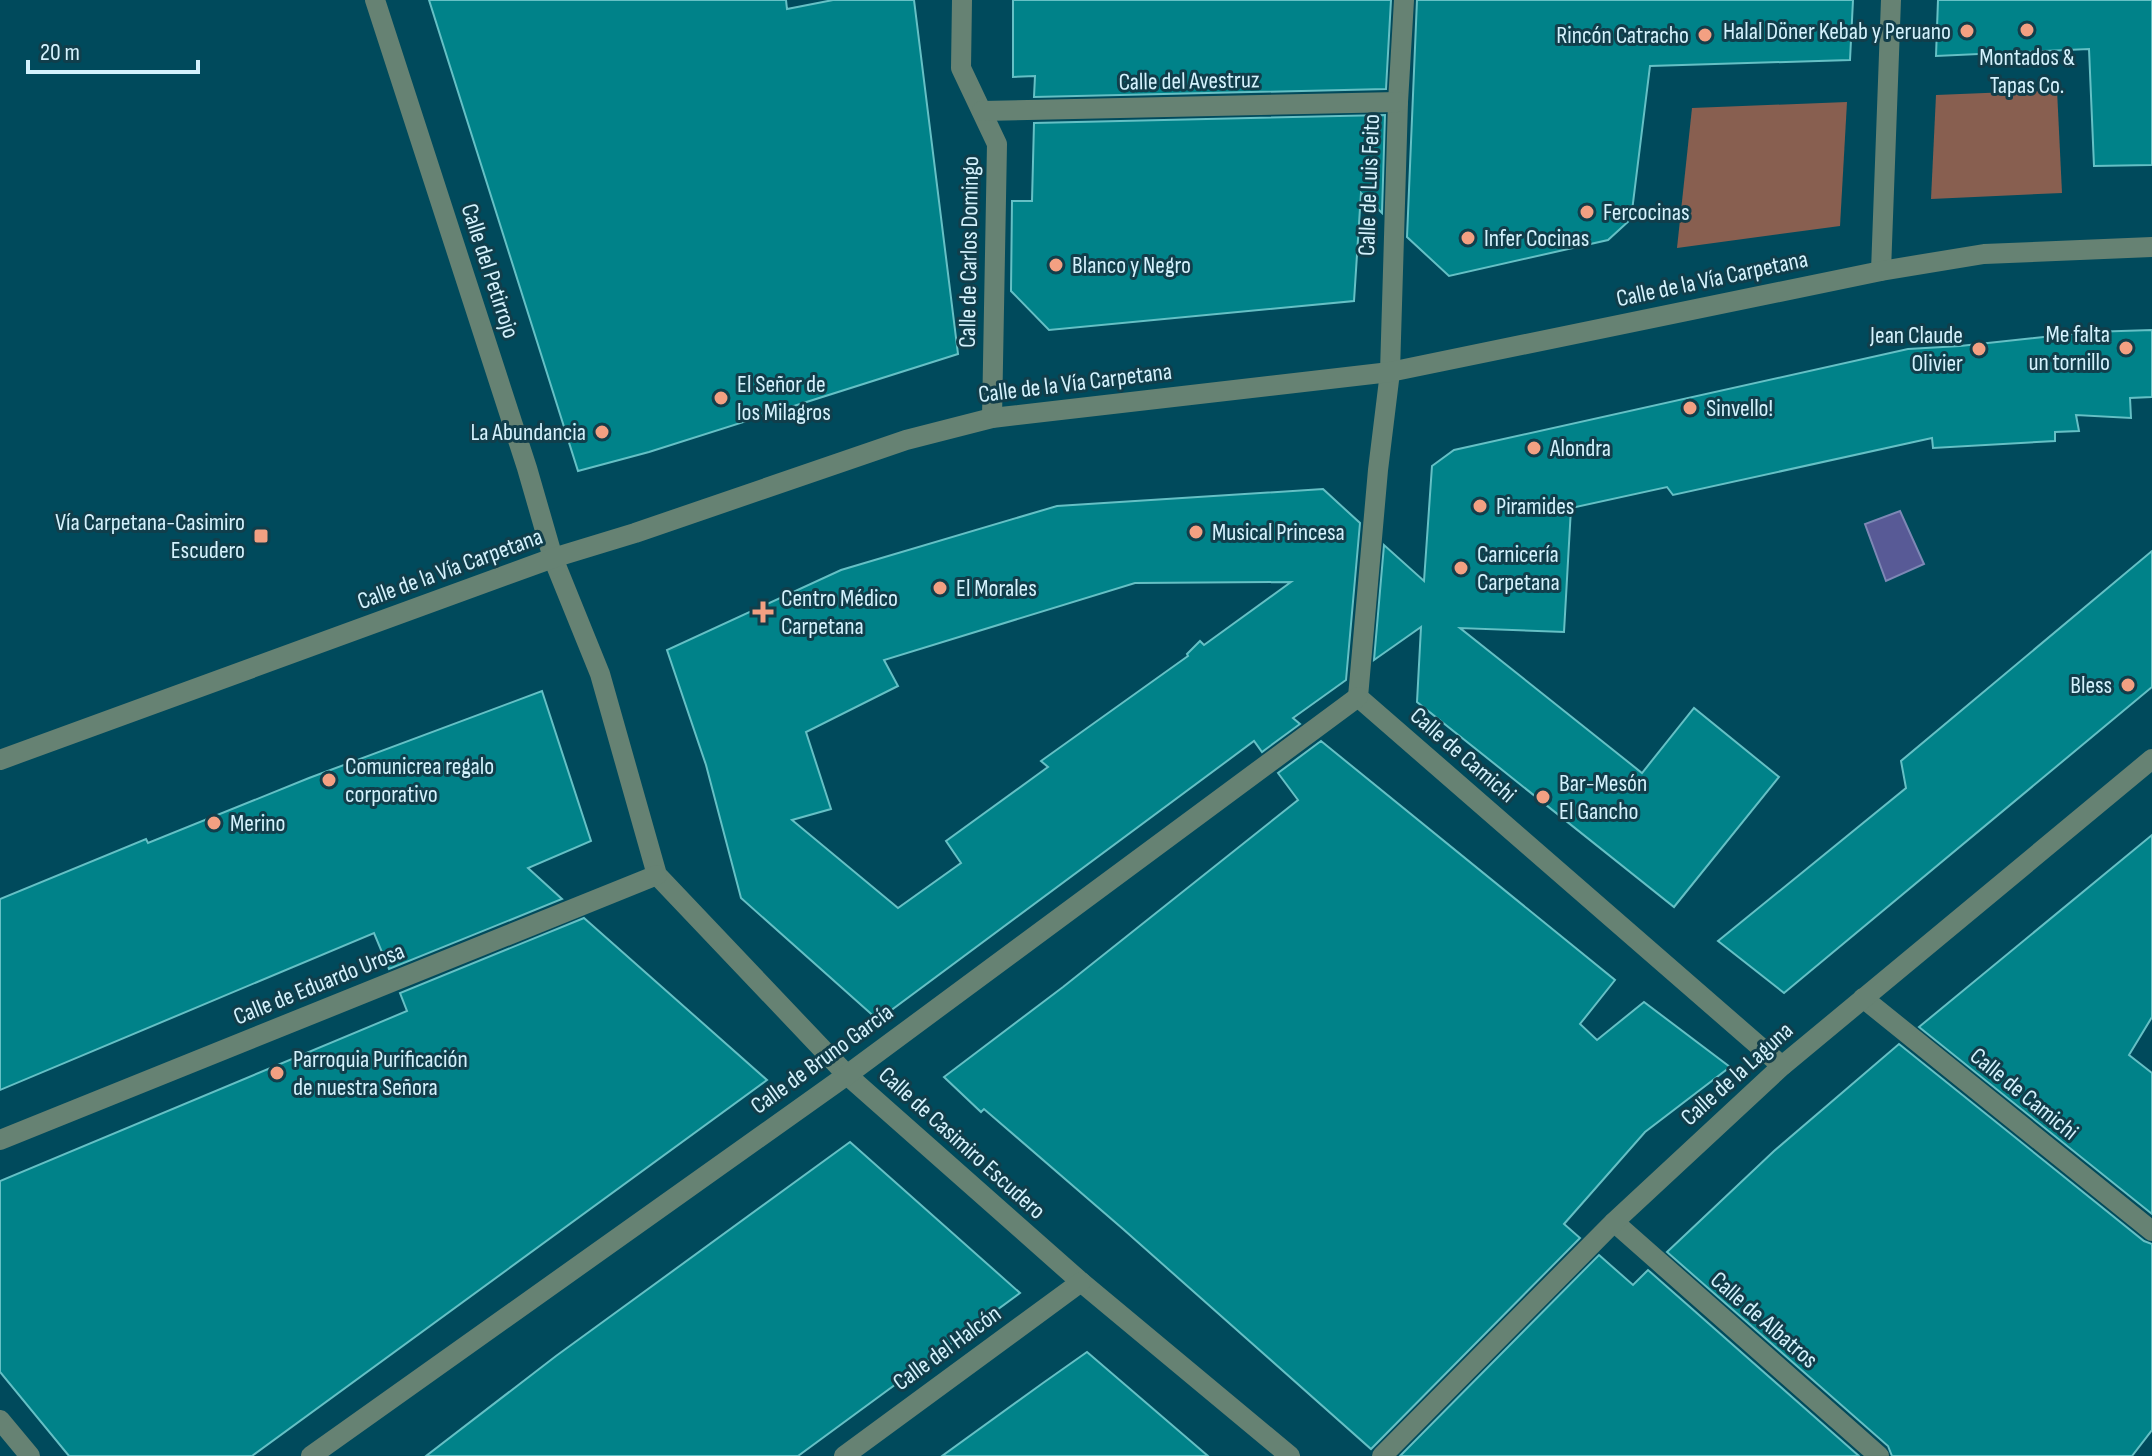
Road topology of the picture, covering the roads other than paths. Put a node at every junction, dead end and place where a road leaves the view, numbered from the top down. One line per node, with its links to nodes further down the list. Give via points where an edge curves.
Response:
1 (375, 0): 11 (street, Calle del Petirrojo)
2 (962, 0): 6 (street, Calle de Carlos Domingo, via 961,68)
3 (1404, 0): 5 (street, Calle de Luis Feito)
4 (1891, 0): 8 (street)
5 (1398, 102): 6 (street, Calle del Avestruz); 9 (street, Calle de Luis Feito)
6 (982, 111): 10 (street, Calle de Carlos Domingo, via 997,144)
7 (2152, 247): 8 (street, Calle de la Vía Carpetana, via 1984,254)
8 (1881, 271): 9 (street, Calle de la Vía Carpetana)
9 (1390, 372): 10 (street, Calle de la Vía Carpetana); 12 (street)
10 (992, 418): 11 (street, Calle de la Vía Carpetana, via 906,440)
11 (553, 558): 14 (street, Calle de la Vía Carpetana); 15 (street, Calle de Casimiro Escudero, via 600,674)
12 (1358, 697): 17 (street, Calle de Camichi); 18 (street, Calle de Bruno García)
13 (2152, 759): 16 (street, Calle de la Laguna)
14 (0, 760)
15 (657, 875): 18 (street, Calle de Casimiro Escudero); 19 (street, Calle de Eduardo Urosa)
16 (1863, 998): 17 (street, Calle de la Laguna); 21 (street, Calle de Camichi)
17 (1782, 1066): 20 (street, Calle de la Laguna)
18 (847, 1075): 22 (street, Calle de Casimiro Escudero); 25 (street, Calle de Bruno García)
19 (0, 1140)
20 (1614, 1222): 28 (street, Calle de la Laguna); 29 (street, Calle de Albatros)
21 (2152, 1231)
22 (1081, 1282): 26 (street, Calle del Halcón); 27 (street, Calle de Casimiro Escudero)
23 (0, 1420): 24 (street)
24 (30, 1456)
25 (311, 1456)
26 (844, 1456)
27 (1290, 1456)
28 (1382, 1456)
29 (1879, 1456)

